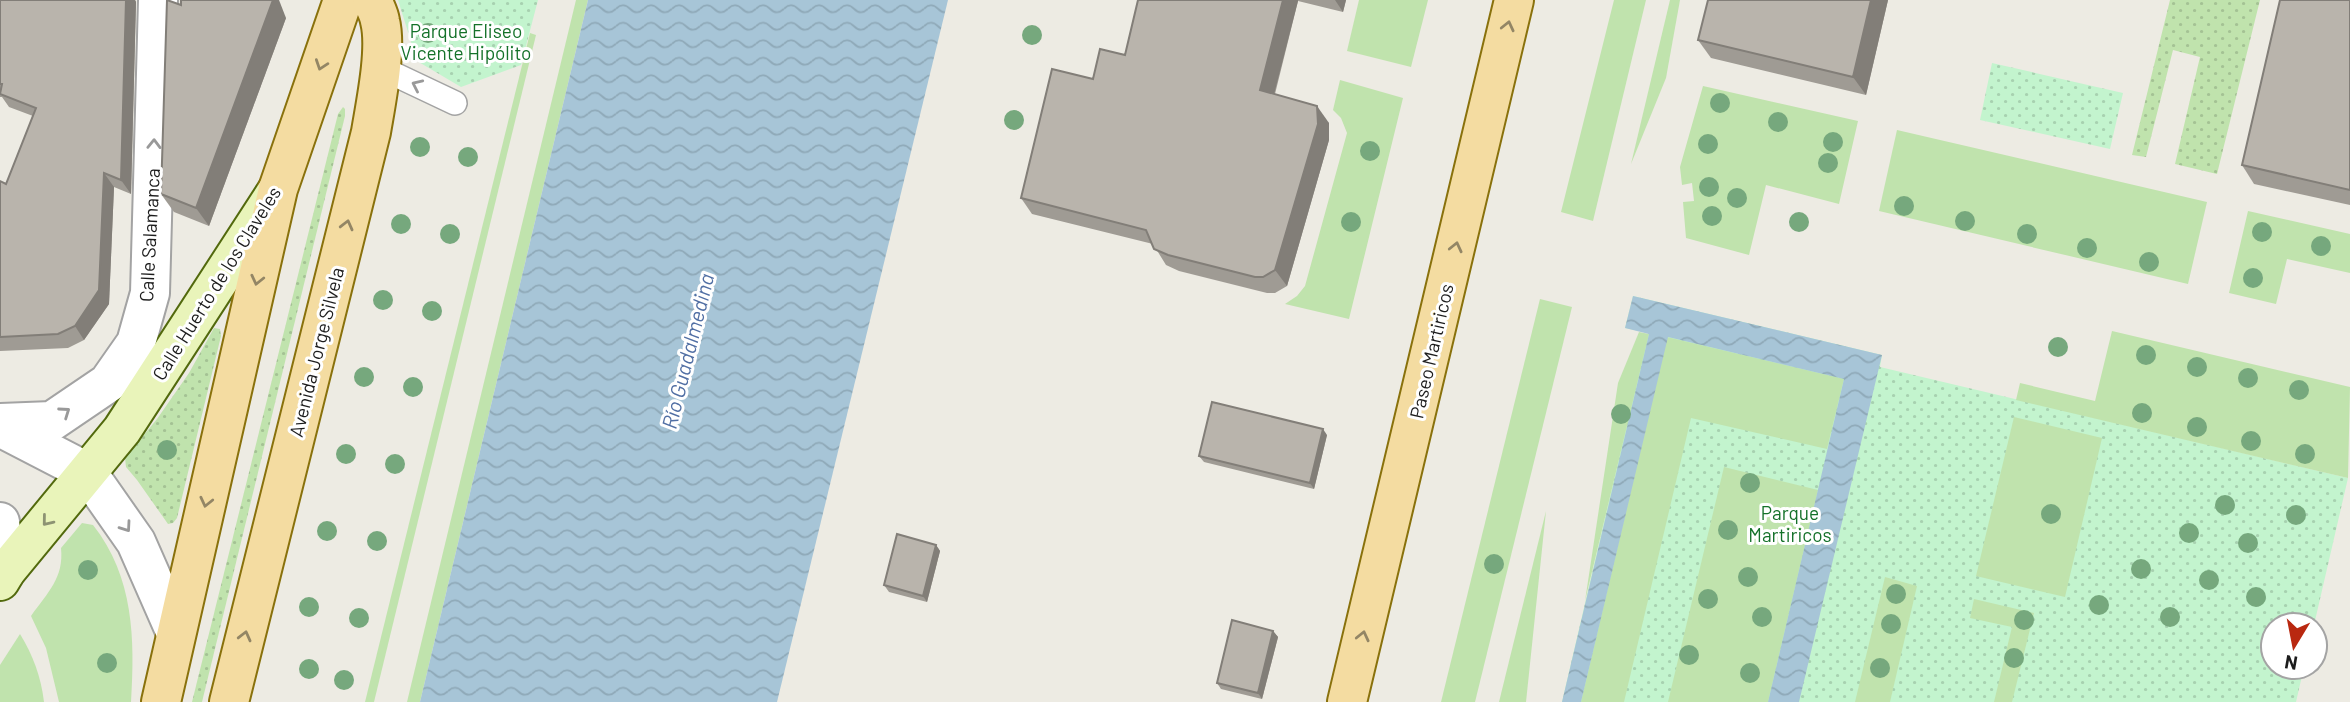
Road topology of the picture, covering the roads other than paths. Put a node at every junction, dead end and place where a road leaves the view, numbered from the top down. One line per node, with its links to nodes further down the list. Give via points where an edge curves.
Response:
1 (158, 0): 8 (street, Calle Salamanca, one-way to 1, via 52,421 108,383 136,343 150,293)
2 (343, 0): 7 (main road, Calle Huerto de los Claveles, one-way to 7)
3 (372, 0): 5 (main road, Avenida Jorge Silvela, via 382,35)
4 (1514, 0): 15 (main road, Paseo Martiricos, one-way to 4)
5 (379, 68): 6 (lane, one-way to 5); 14 (main road, Avenida Jorge Silvela, one-way to 5, via 371,132)
6 (455, 103)
7 (278, 189): 9 (main road, Calle Huerto de los Claveles, via 122,430); 12 (main road, one-way to 12)
8 (0, 425): 9 (street)
9 (87, 471): 11 (main road, Calle Huerto de los Claveles, one-way to 11); 12 (street, one-way to 12, via 136,542)
10 (0, 522): 11 (street)
11 (3, 576)
12 (176, 633): 13 (main road)
13 (161, 702)
14 (229, 702)
15 (1348, 702)

